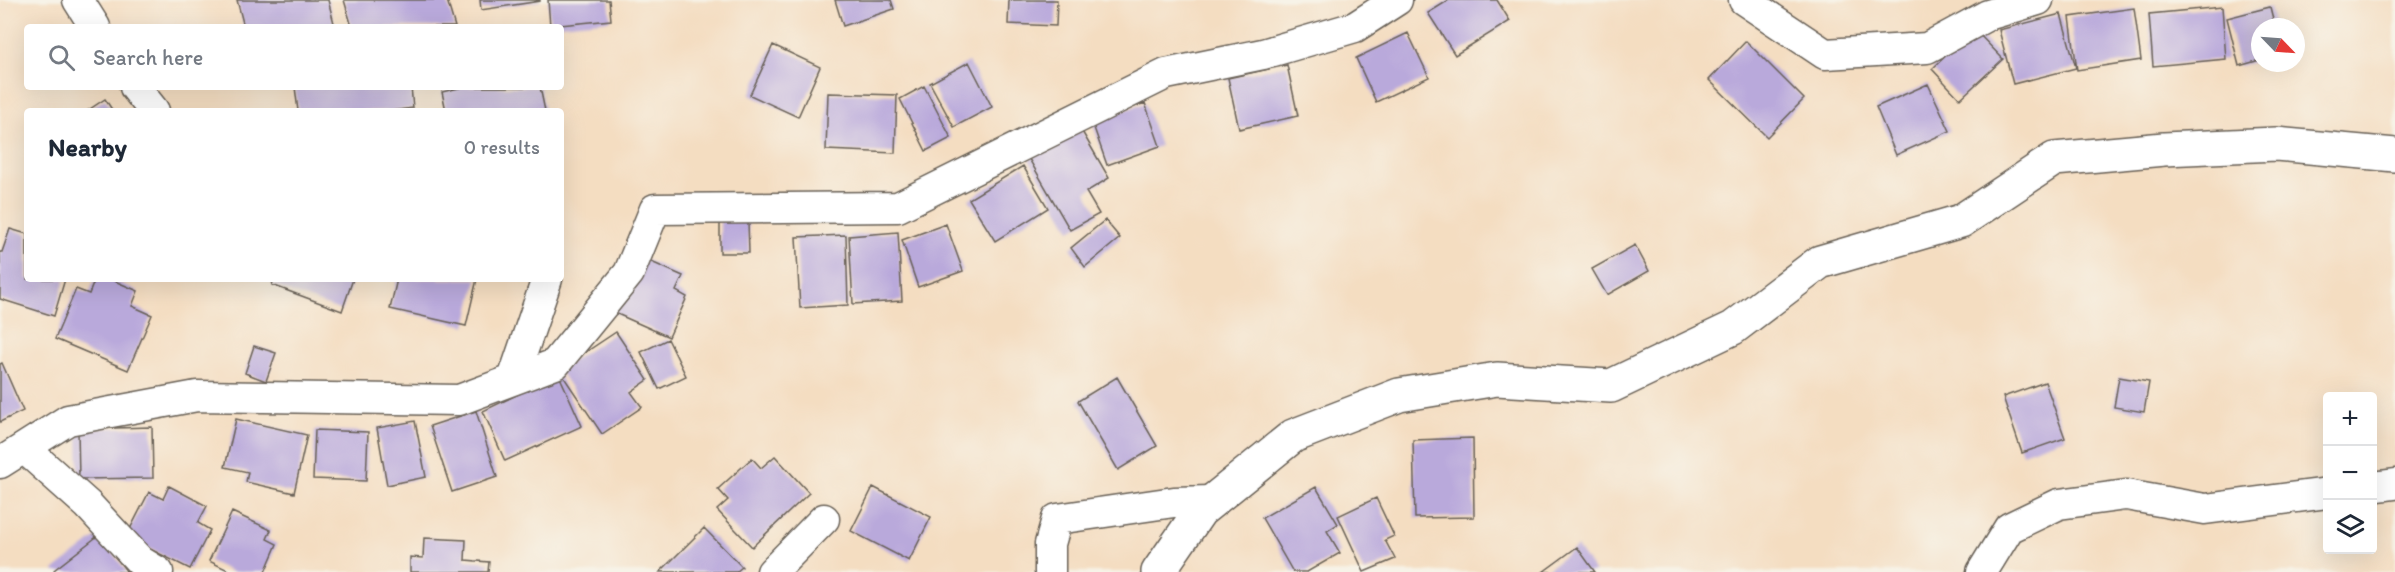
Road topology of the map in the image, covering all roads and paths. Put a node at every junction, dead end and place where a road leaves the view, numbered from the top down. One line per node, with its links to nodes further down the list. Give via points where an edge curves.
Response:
1 (78, 0): 5 (street)
2 (1397, 0): 10 (street, via 1355,27 1263,54 1166,74 898,207 655,209 629,273 555,364)
3 (1744, 0): 4 (street, via 1825,54 1927,48 1988,15)
4 (2038, 0)
5 (93, 24)
6 (137, 90): 7 (street)
7 (152, 108)
8 (2395, 154): 15 (street, via 2276,144 2054,159 1961,221 1820,262 1733,328 1611,386 1497,379 1399,394 1293,436)
9 (546, 282): 10 (street)
10 (513, 379): 11 (street, via 459,400 197,396 68,420)
11 (12, 456): 17 (street, via 88,505 140,561)
12 (2395, 484): 13 (street)
13 (2377, 486)
14 (2323, 494): 21 (street, via 2205,509 2126,495 2059,504 2009,528)
15 (1211, 501): 19 (street, via 1174,502 1057,519 1050,544); 20 (street)
16 (824, 519): 18 (street)
17 (158, 572)
18 (772, 572)
19 (1050, 572)
20 (1158, 572)
21 (1982, 572)

